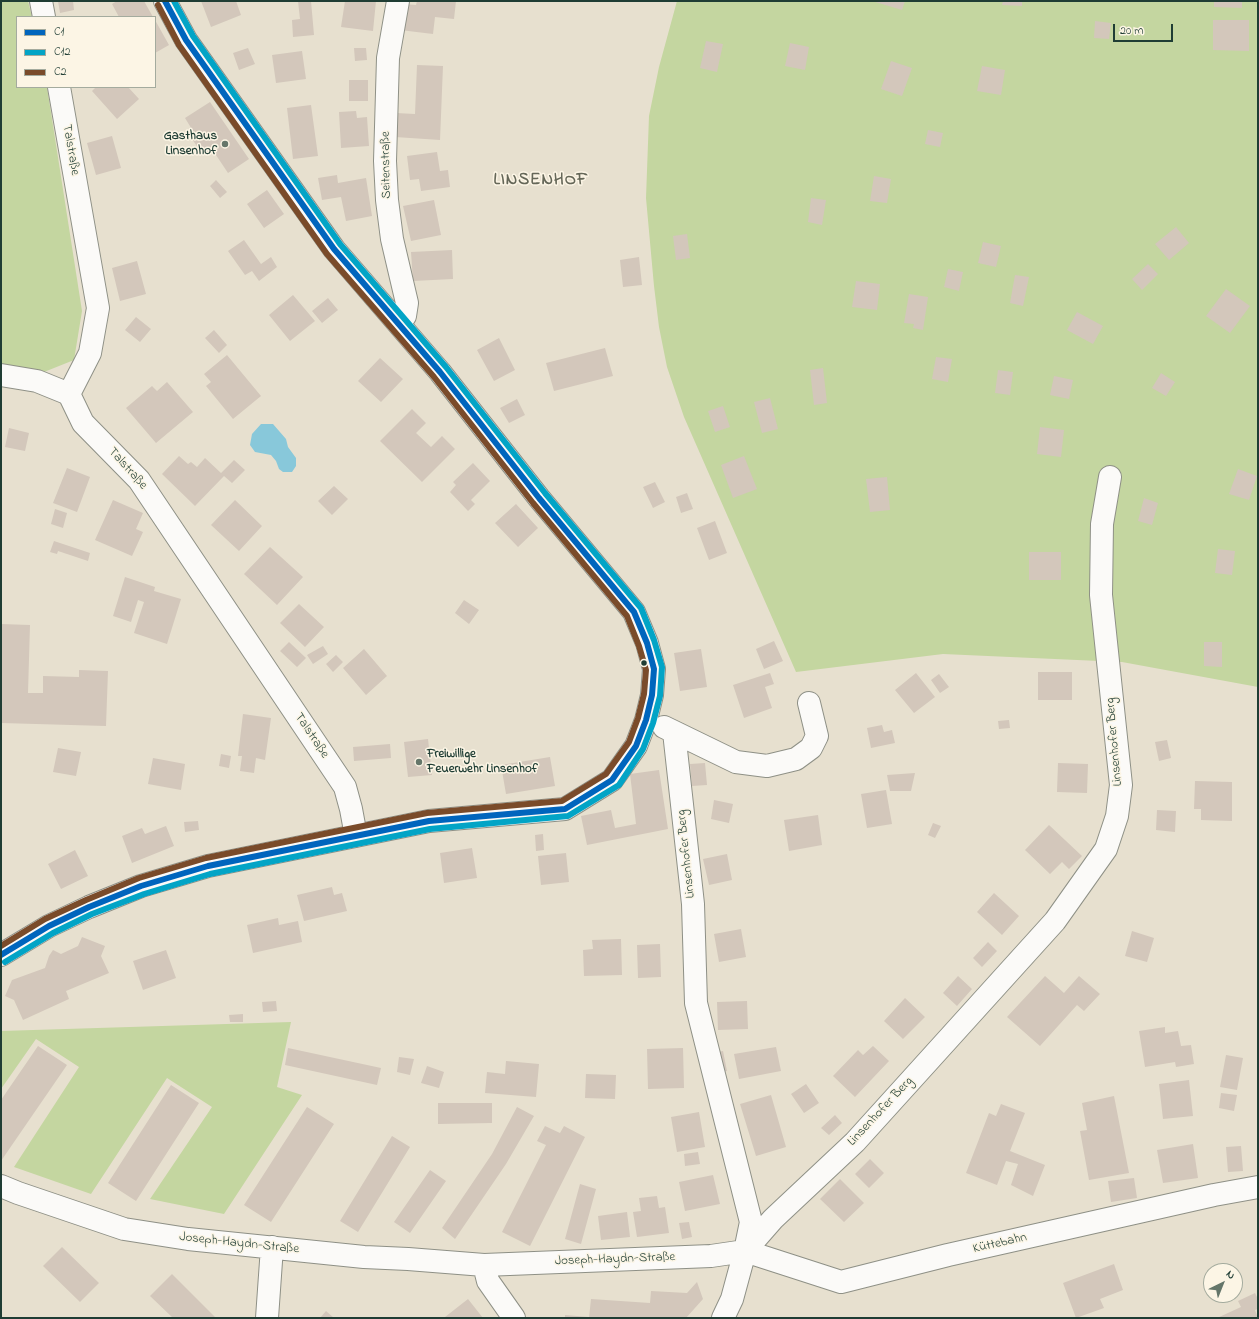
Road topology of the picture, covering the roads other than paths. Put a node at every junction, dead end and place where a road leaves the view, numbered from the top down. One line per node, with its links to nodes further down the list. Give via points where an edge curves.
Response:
1 (41, 1): 4 (street)
2 (165, 1): 6 (street, via 186,40 334,249)
3 (398, 1): 6 (street, Seitenstraße, via 388,58 385,161 392,239 407,303 405,316)
4 (44, 16)
5 (59, 88): 8 (street, Talstraße, via 98,308 90,353)
6 (398, 324): 11 (street, via 440,372 539,498 634,612 647,643 654,669 652,695)
7 (1, 375): 8 (street, via 37,381)
8 (69, 394): 13 (street, Talstraße, via 83,423 139,480 345,787)
9 (1110, 477): 18 (street, Linsenhofer Berg, via 1102,524 1101,595 1121,785 1117,816 1106,849 1050,927 855,1142 773,1220)
10 (809, 703): 12 (street, via 817,736 812,748 796,759 767,766 736,762)
11 (646, 720): 12 (street); 13 (street, via 636,746 612,780 566,810 429,821)
12 (674, 732): 18 (street, Linsenhofer Berg, via 693,904 696,1003 751,1222)
13 (356, 836): 14 (street, via 208,866 141,886 49,926)
14 (1, 955)
15 (1, 1186): 17 (street, Joseph-Haydn-Straße, via 124,1229 188,1239)
16 (1258, 1187): 18 (street, Küttebahn, via 841,1282)
17 (272, 1247): 19 (street, Joseph-Haydn-Straße, via 364,1257); 20 (street)
18 (745, 1251): 19 (street, Joseph-Haydn-Straße, via 711,1256); 22 (street, via 732,1298)
19 (484, 1265): 21 (street, via 488,1281)
20 (267, 1318)
21 (514, 1318)
22 (723, 1318)

